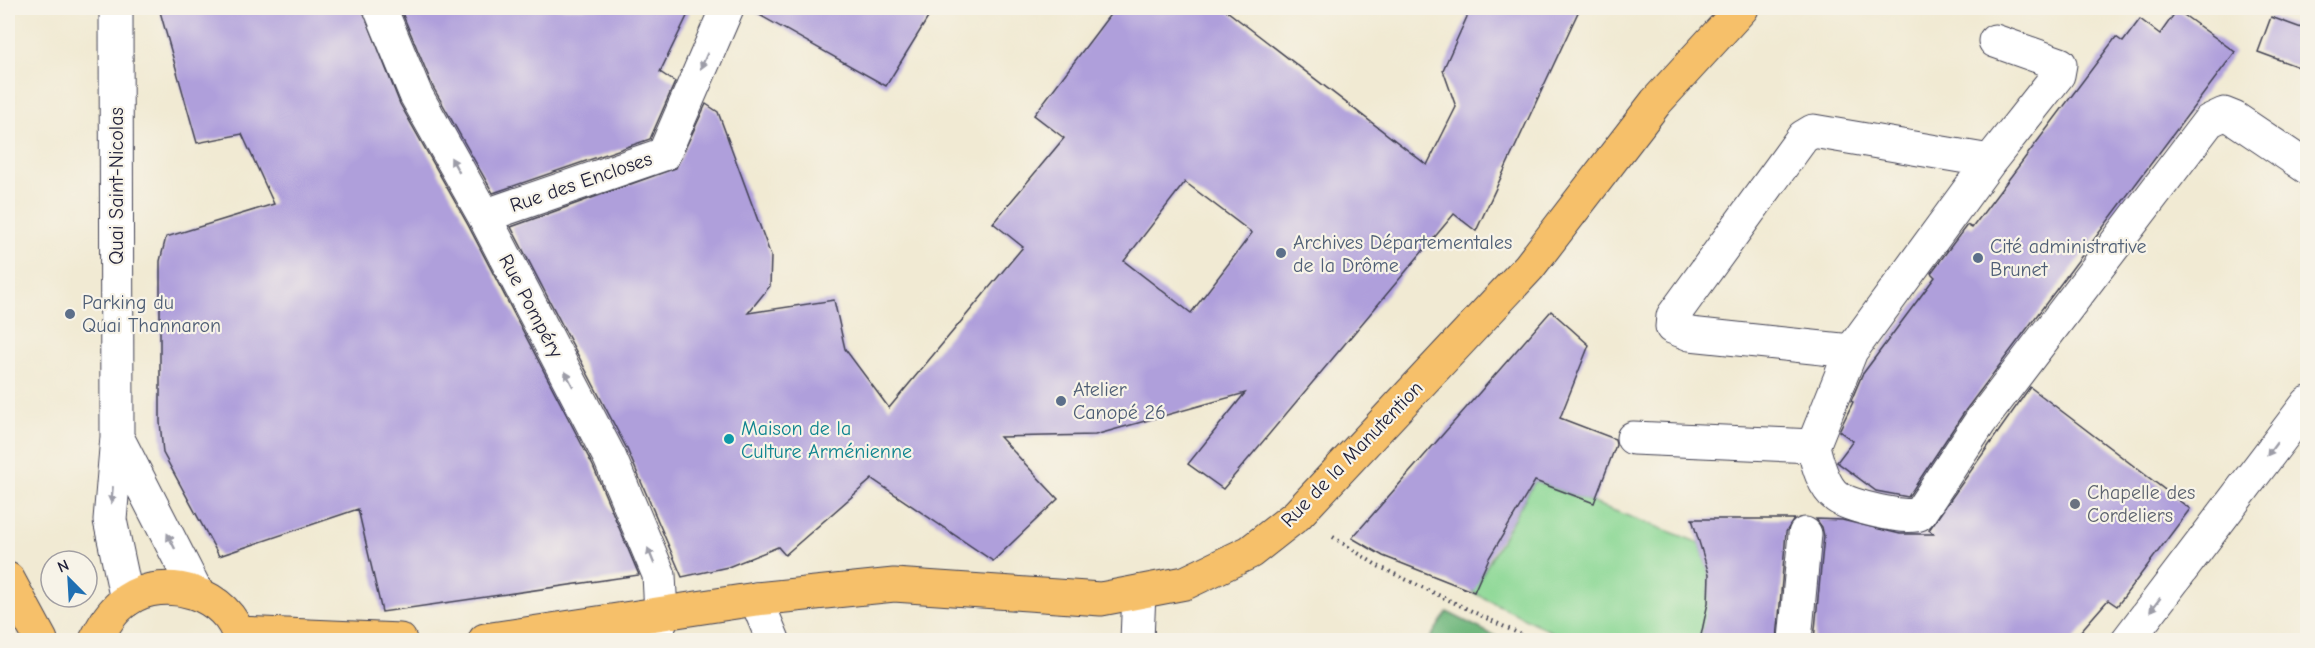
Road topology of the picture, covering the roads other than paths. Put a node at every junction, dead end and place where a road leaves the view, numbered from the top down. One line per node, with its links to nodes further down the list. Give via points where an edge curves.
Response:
1 (116, 8): 13 (street, Quai Saint-Nicolas)
2 (380, 8): 10 (street, Rue Pompéry, one-way to 2, via 416,95)
3 (727, 8): 10 (street, Rue des Encloses, one-way to 10, via 664,154)
4 (1714, 8): 7 (main road, Rue de la Manutention)
5 (1742, 8): 7 (main road, Rue de la Manutention)
6 (1995, 41): 8 (street, via 2060,64 2058,75)
7 (1656, 102): 18 (main road, Rue de la Manutention, via 1529,267 1297,515 1239,557 1185,583)
8 (1990, 161): 11 (street); 11 (street, via 1813,131 1803,137 1673,316 1672,327 1690,334)
9 (2307, 168): 15 (street, via 2234,118 2224,114 2209,121 1980,422 1919,514 1912,518 1837,497 1824,480)
10 (484, 216): 22 (street, Rue Pompéry, one-way to 10, via 659,575 610,458)
11 (1851, 351): 15 (street)
12 (2307, 403): 31 (street, one-way to 31)
13 (117, 437): 19 (street, Quai Saint-Nicolas, one-way to 13); 21 (street, Quai Saint-Nicolas, one-way to 21, via 110,520)
14 (1633, 438): 15 (street)
15 (1813, 446)
16 (1805, 534): 30 (street)
17 (8, 579): 24 (main road)
18 (1139, 592): 20 (main road, Rue de la Manutention, via 1101,599 894,585); 29 (street)
19 (197, 593): 21 (main road, via 150,589); 23 (main road, via 224,611)
20 (756, 599): 22 (main road, Rue de la Manutention); 28 (street)
21 (127, 600): 25 (main road, via 108,618)
22 (659, 627): 27 (main road, Rue de la Manutention)
23 (239, 637): 26 (main road)
24 (41, 640)
25 (96, 640)
26 (400, 640)
27 (485, 640)
28 (773, 640)
29 (1137, 640)
30 (1795, 640)
31 (2128, 640)

